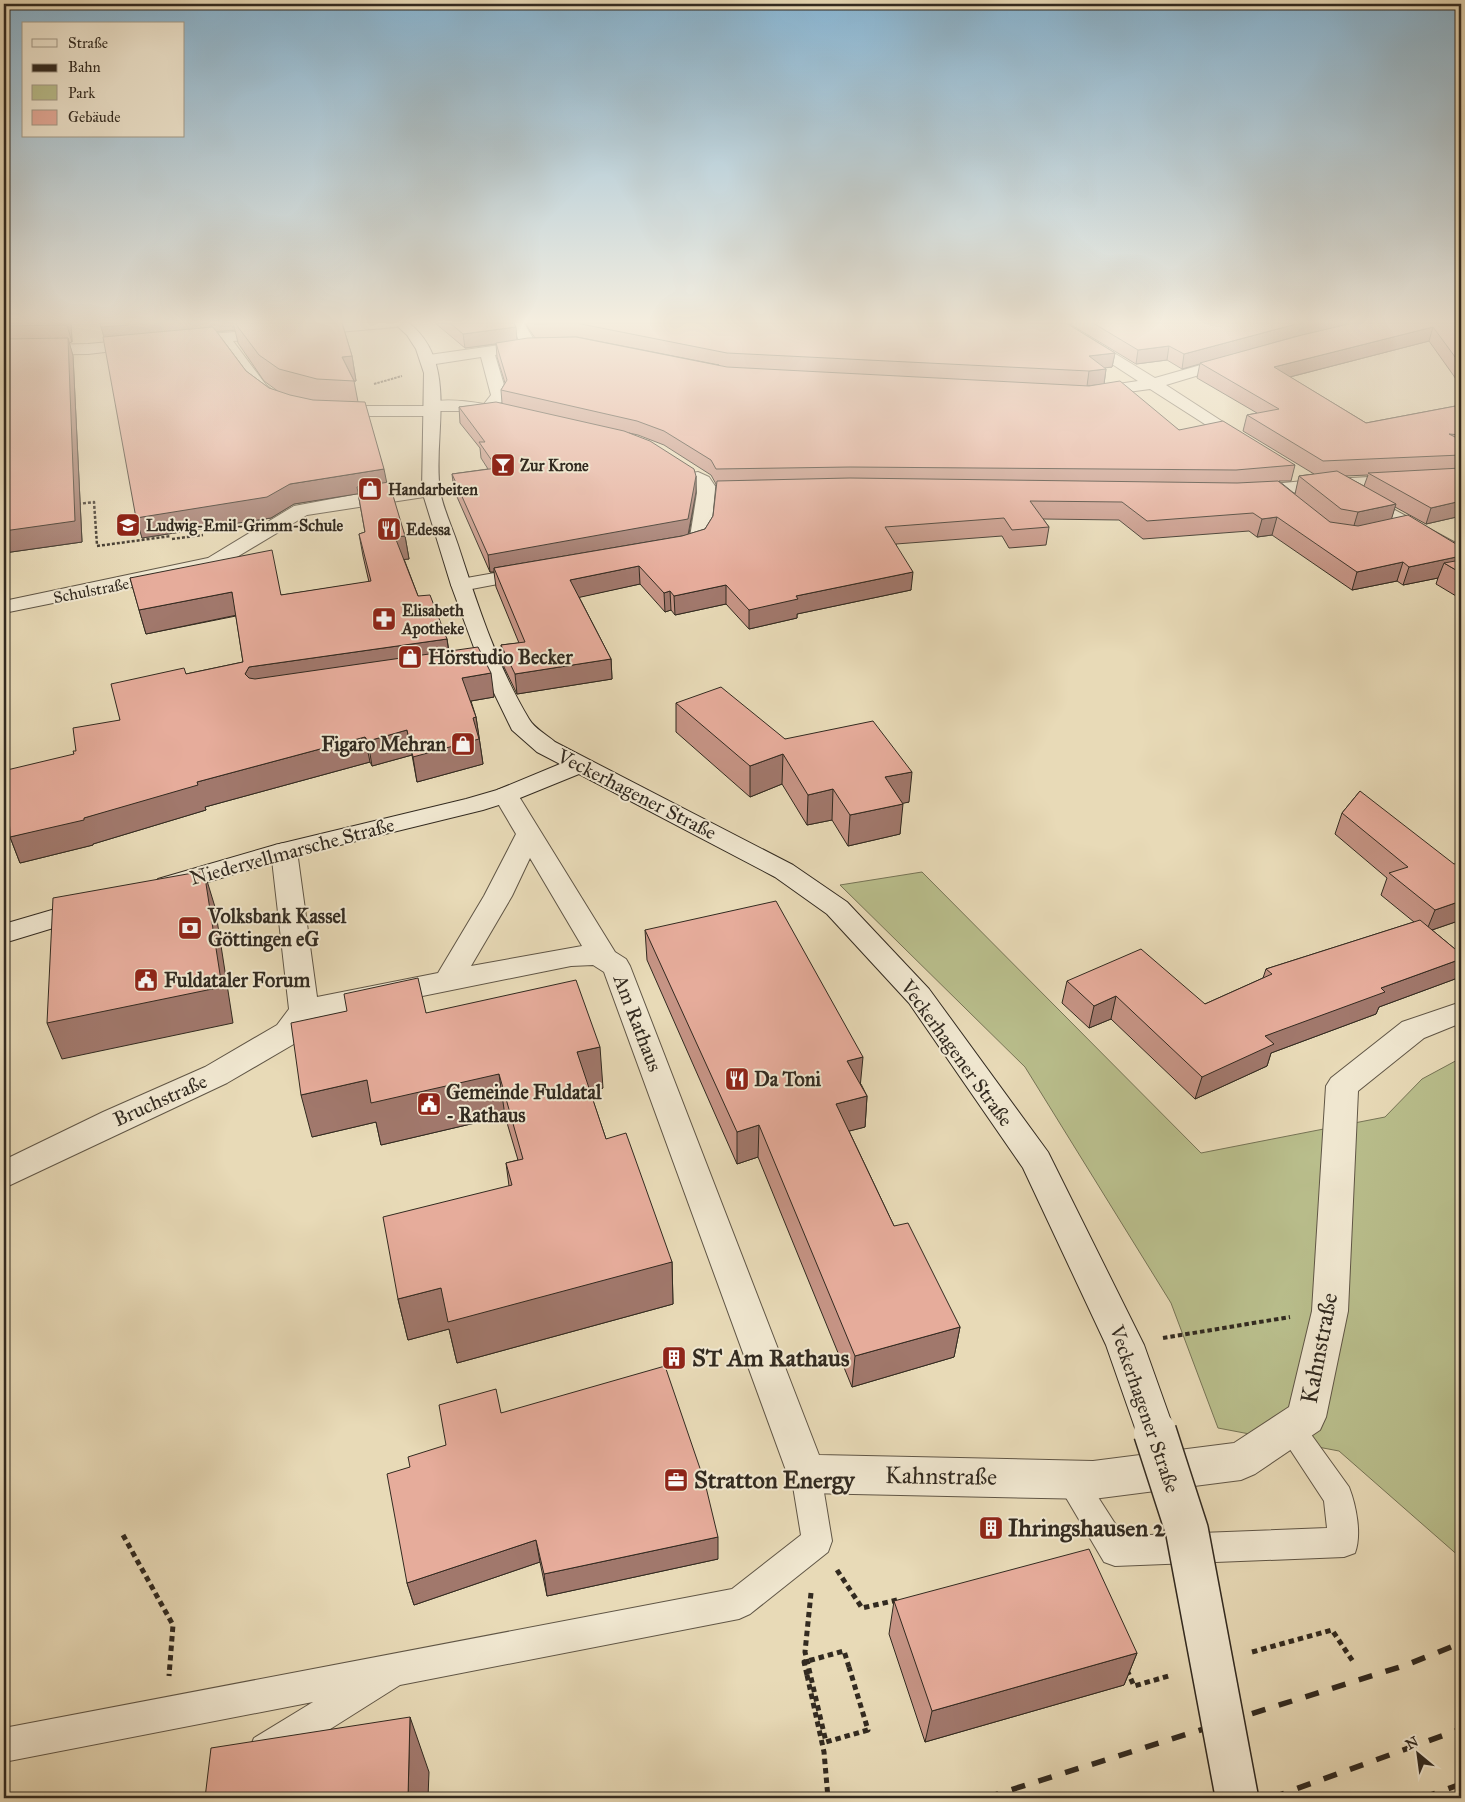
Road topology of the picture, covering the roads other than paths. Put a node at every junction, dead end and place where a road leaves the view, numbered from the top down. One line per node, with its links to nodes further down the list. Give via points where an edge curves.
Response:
1 (1190, 407): 6 (street)
2 (490, 408): 3 (street); 5 (street)
3 (432, 409): 4 (street); 13 (street, Veckerhagener Straße)
4 (312, 410)
5 (524, 416)
6 (1263, 453)
7 (683, 467): 14 (street, via 704,481)
8 (1288, 469): 11 (street)
9 (1461, 477): 10 (street)
10 (1336, 484): 11 (street); 16 (street)
11 (1314, 485): 15 (street, via 1283,496)
12 (772, 490): 14 (street)
13 (431, 491): 21 (street, Veckerhagener Straße); 22 (street, Schulstraße, via 302,510 214,562)
14 (707, 492): 18 (street, via 698,541)
15 (1233, 493)
16 (1411, 525): 17 (lane); 19 (street)
17 (1391, 530)
18 (653, 552)
19 (1461, 554)
20 (556, 568): 21 (street)
21 (461, 585): 23 (street, Veckerhagener Straße, via 481,666 520,725 546,747)
22 (4, 607)
23 (579, 765): 24 (street, Niedervellmarsche Straße); 41 (street, Veckerhagener Straße, bridge, via 784,871 837,908 919,996 1036,1161 1125,1344 1187,1531)
24 (506, 795): 25 (street); 26 (street, Niedervellmarsche Straße)
25 (529, 834): 30 (street); 31 (street, via 498,896)
26 (284, 851): 27 (street, Niedervellmarsche Straße); 32 (street)
27 (145, 892)
28 (108, 902): 29 (street)
29 (4, 934)
30 (604, 958): 31 (street, Am Rathaus, via 587,954 571,956); 36 (street, Am Rathaus, via 616,966 626,988)
31 (448, 981): 32 (street, Am Rathaus)
32 (304, 1010): 34 (street, Bruchstraße, via 288,1033 216,1075)
33 (1461, 1012): 35 (street, Kahnstraße, via 1413,1030 1342,1086 1330,1311 1306,1417)
34 (4, 1175)
35 (1290, 1428): 37 (street, Kahnstraße, via 1240,1461 1093,1480); 37 (lane, via 1338,1496 1344,1542 1115,1551)
36 (806, 1474): 37 (street, Kahnstraße); 38 (lane, via 817,1541 739,1603)
37 (1070, 1479)
38 (398, 1668): 39 (lane); 40 (lane)
39 (4, 1745)
40 (249, 1760)
41 (1237, 1798)

